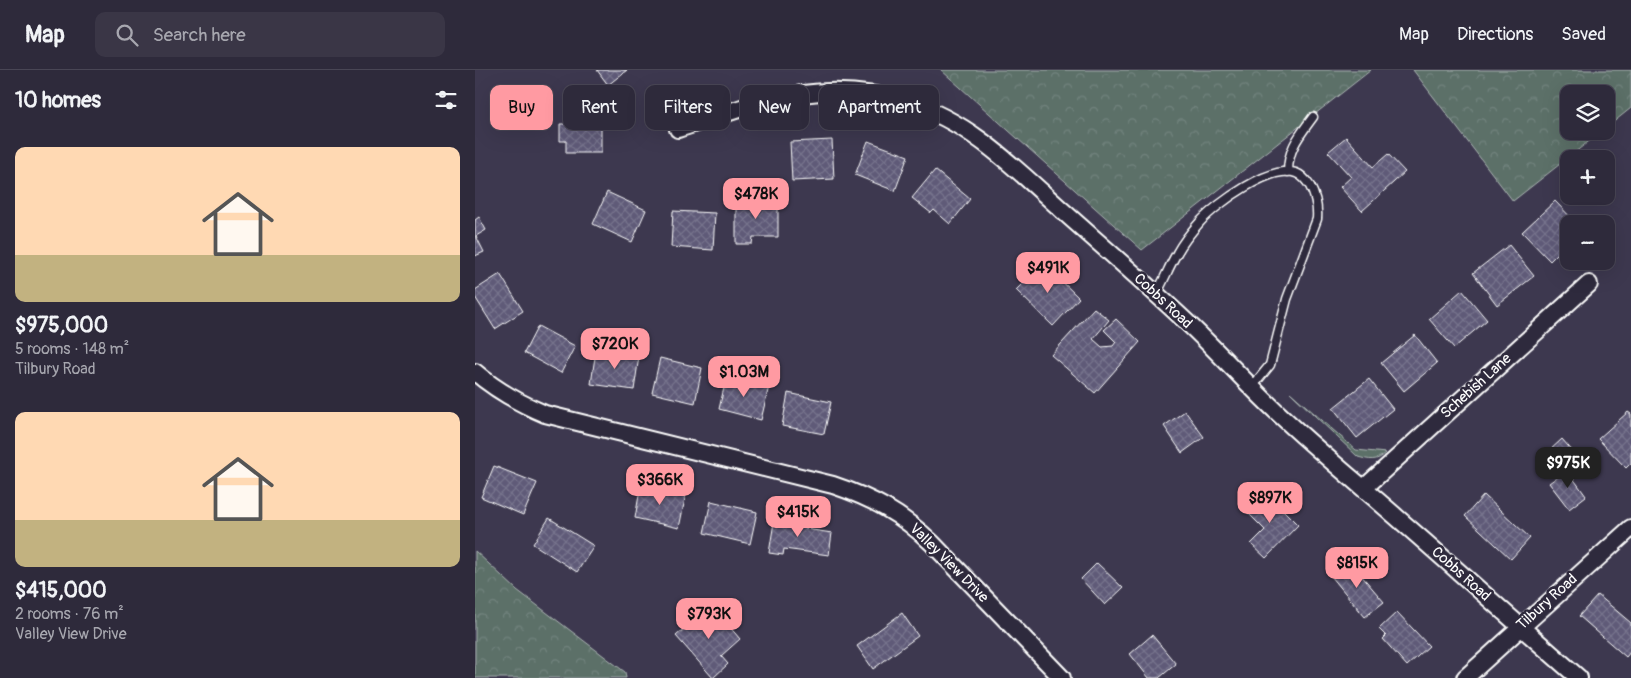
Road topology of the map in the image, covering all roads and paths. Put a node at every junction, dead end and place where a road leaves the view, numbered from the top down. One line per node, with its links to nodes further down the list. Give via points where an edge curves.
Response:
1 (730, 112): 5 (street, Cobbs Road, via 787,95 837,91 910,103 934,112 976,136)
2 (1313, 117): 3 (lane, via 1291,150)
3 (1287, 172): 5 (lane, via 1249,185 1214,208 1183,243); 7 (lane, via 1301,176 1309,184 1316,197 1317,218 1284,308 1270,365)
4 (1589, 284): 8 (street, Schebish Lane)
5 (1156, 294): 7 (street, Cobbs Road)
6 (475, 372): 11 (street, Valley View Drive, via 501,392 545,414 833,486 888,508 917,528)
7 (1252, 387): 8 (street, Cobbs Road)
8 (1364, 488): 10 (street, Cobbs Road)
9 (1631, 528): 10 (street, Tilbury Road)
10 (1520, 627): 12 (street, Tilbury Road); 13 (street, Cobbs Road)
11 (1062, 678)
12 (1465, 678)
13 (1579, 678)

